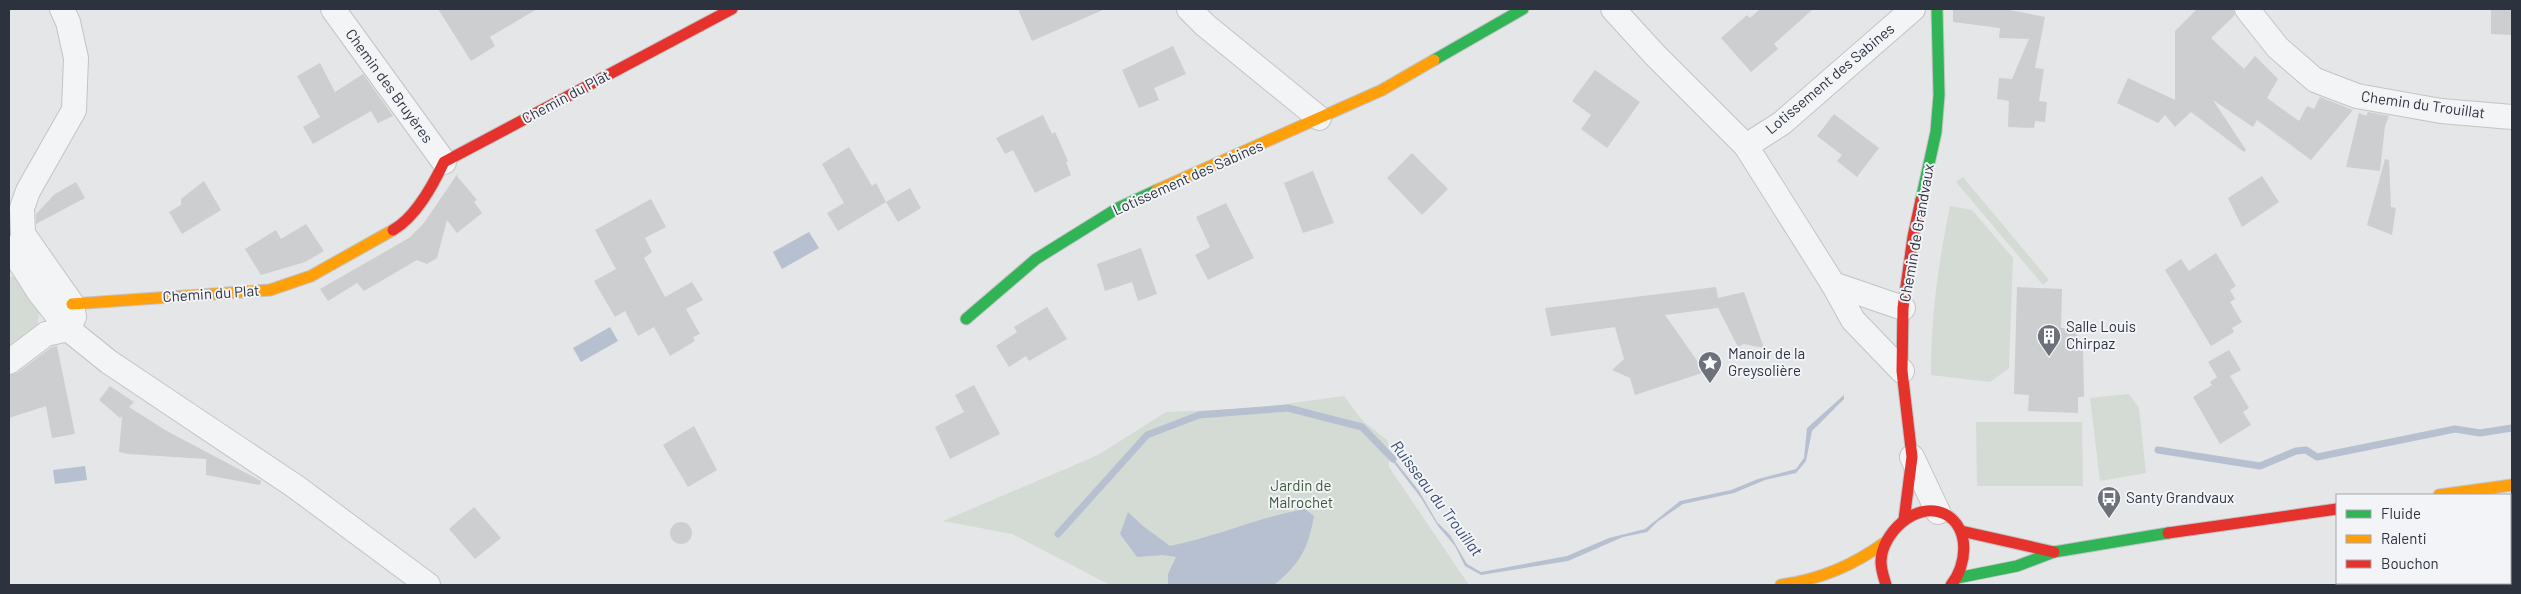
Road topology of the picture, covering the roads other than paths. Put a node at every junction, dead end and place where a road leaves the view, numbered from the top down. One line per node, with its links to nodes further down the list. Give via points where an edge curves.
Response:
1 (62, 9): 18 (street, via 76,58 74,110 28,191)
2 (333, 9): 17 (street, Chemin des Bruyères)
3 (732, 9): 17 (street, Chemin du Plat)
4 (1189, 9): 15 (street)
5 (1497, 9): 12 (street, Lotissement des Sabines)
6 (1523, 9): 12 (street, Lotissement des Sabines)
7 (1600, 9): 13 (street)
8 (1613, 9): 13 (street)
9 (1913, 9): 16 (street, Lotissement des Sabines, via 1782,123)
10 (1937, 9): 21 (street, Chemin de Grandvaux, via 1936,132 1913,237)
11 (2247, 9): 14 (street, Chemin du Trouillat, via 2278,48 2315,80 2356,96 2441,111)
12 (1475, 35): 15 (street, Lotissement des Sabines, via 1382,90)
13 (1642, 41): 16 (street)
14 (2512, 117)
15 (1319, 118): 22 (street, Lotissement des Sabines, via 1118,208 1036,259)
16 (1746, 146): 19 (street)
17 (444, 162): 20 (street, Chemin du Plat, via 434,182 398,227 311,276 270,290)
18 (13, 239): 20 (street); 23 (street, via 39,292)
19 (1833, 284): 21 (street); 25 (street, via 1852,320)
20 (72, 304): 23 (street, via 74,317)
21 (1903, 308): 25 (street, Chemin de Grandvaux)
22 (966, 319)
23 (68, 329): 24 (street, via 46,334); 38 (street, via 109,362 296,487)
24 (9, 362)
25 (1902, 370): 26 (street, Chemin de Grandvaux)
26 (1912, 457): 30 (street, Chemin de Grandvaux); 31 (street, Chemin de Grandvaux)
27 (2512, 485): 28 (street)
28 (2447, 494)
29 (2336, 509): 34 (street, via 2113,540)
30 (1938, 512): 31 (street, via 1915,513); 32 (street, via 1951,519)
31 (1904, 520): 33 (street, via 1893,529)
32 (1961, 531): 34 (street); 36 (street, via 1965,554)
33 (1887, 541): 35 (street, via 1842,570); 40 (street, via 1880,566)
34 (2054, 552): 36 (street, via 2017,566)
35 (1813, 581): 37 (street); 39 (street)
36 (1954, 582)
37 (1839, 584)
38 (428, 585)
39 (1781, 585)
40 (1886, 585)

